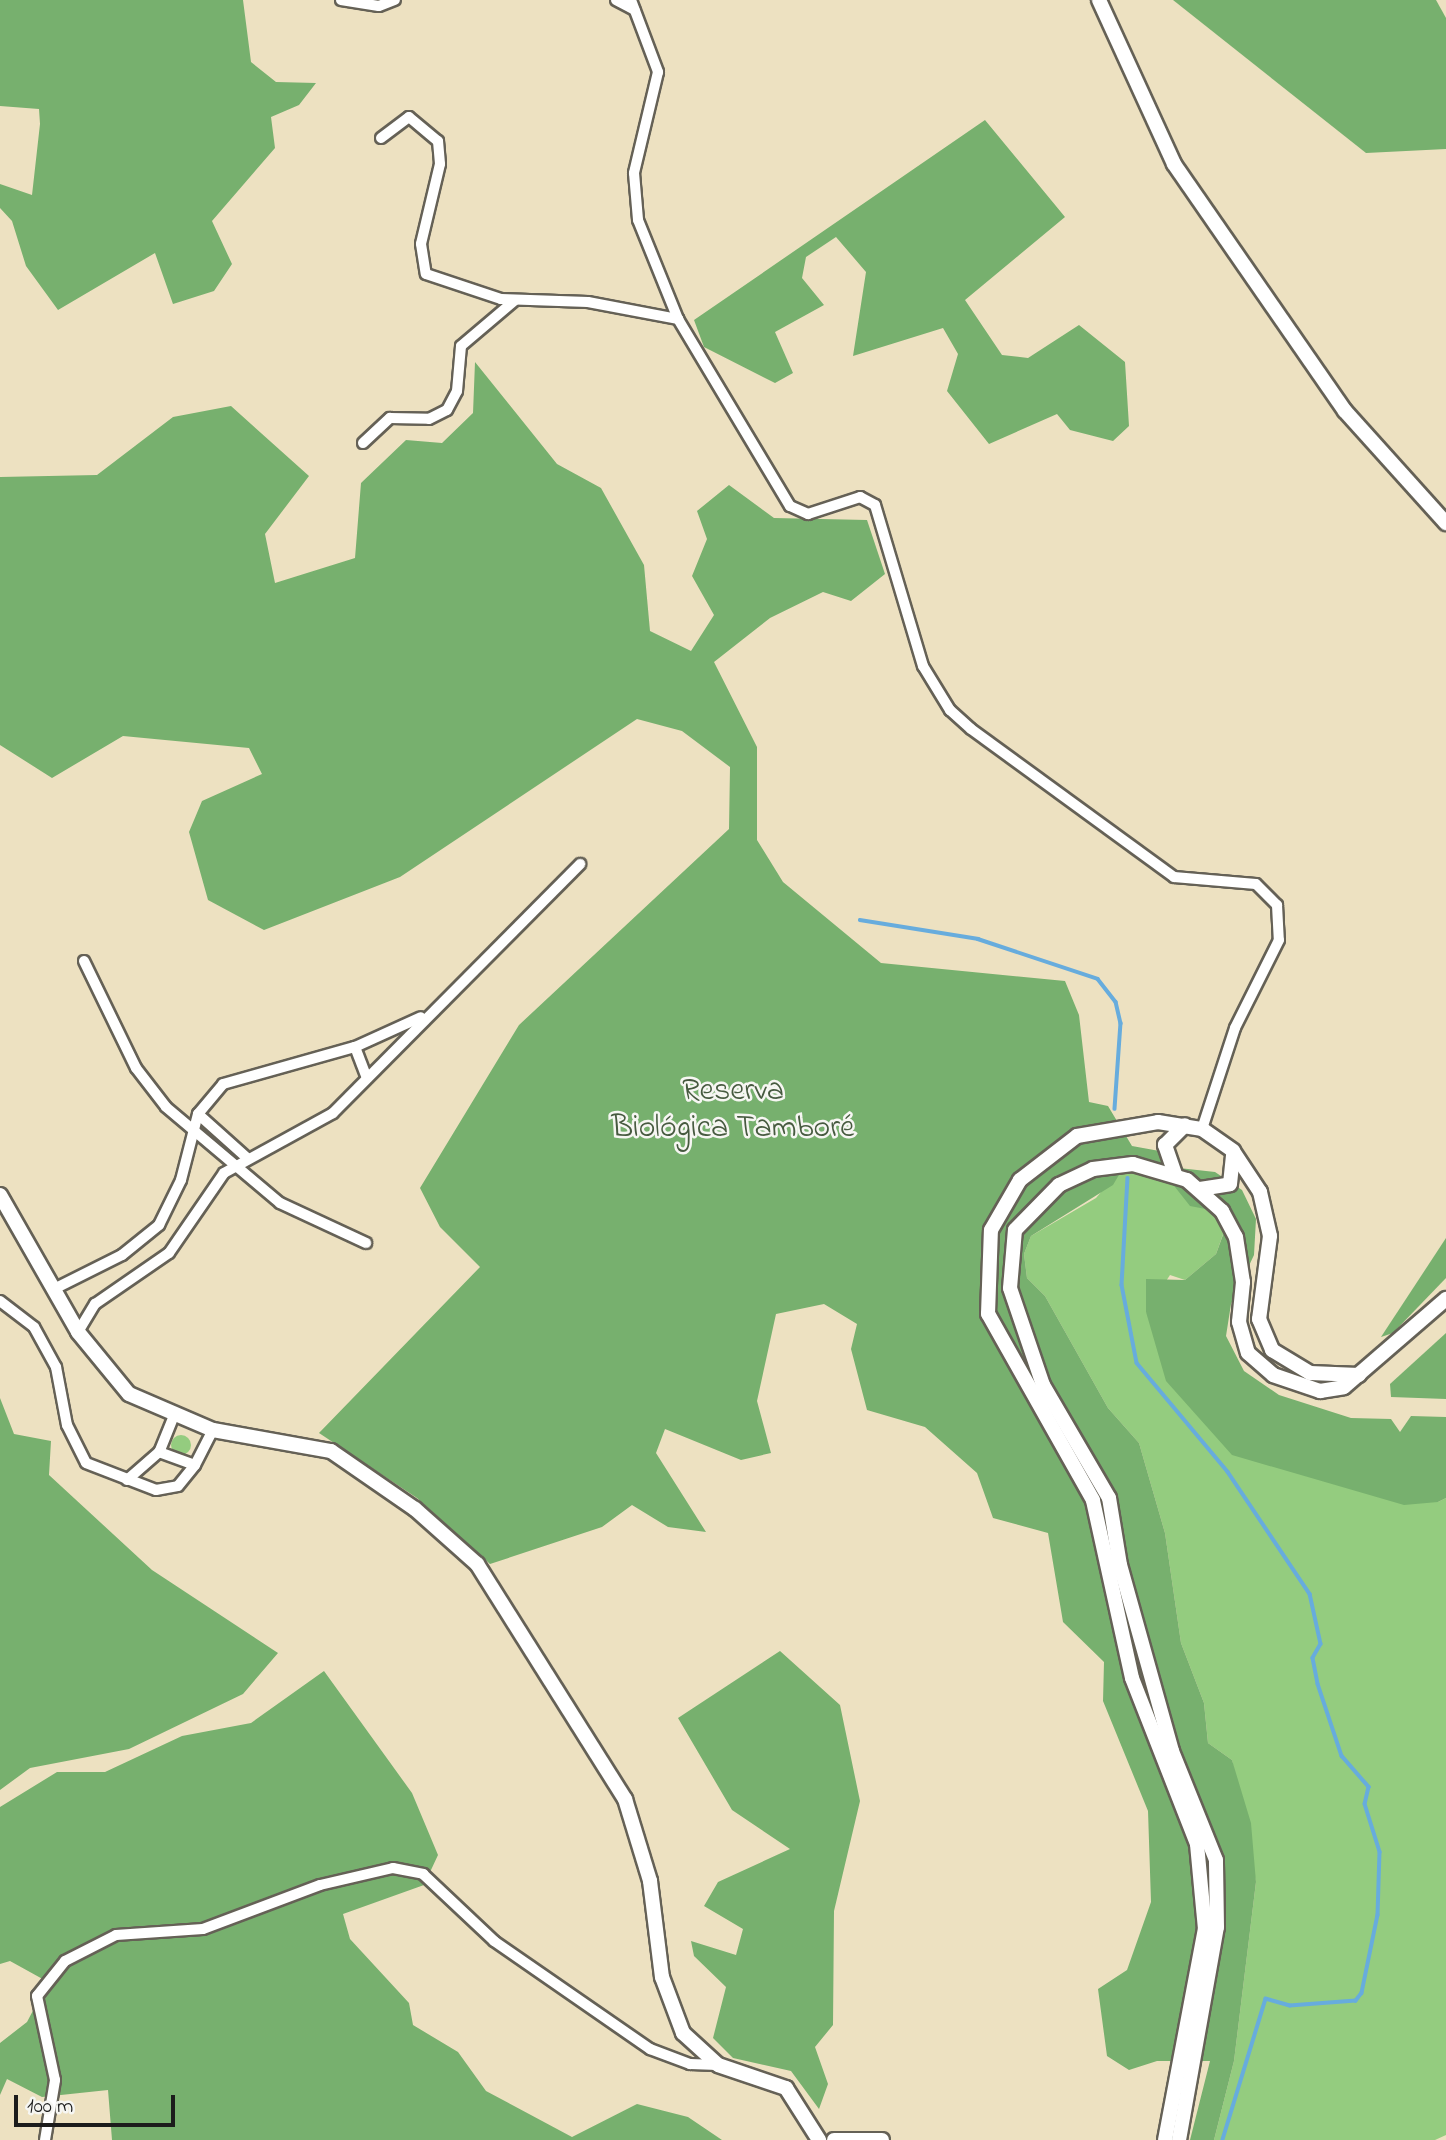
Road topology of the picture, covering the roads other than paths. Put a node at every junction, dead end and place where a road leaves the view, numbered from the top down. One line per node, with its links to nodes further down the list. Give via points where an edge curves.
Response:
1 (341, 0): 2 (street, via 379,6)
2 (395, 0)
3 (616, 0): 5 (street)
4 (1099, 0): 10 (main road, via 1174,164 1363,436)
5 (633, 5): 8 (street, via 658,72 634,173 638,220)
6 (381, 138): 7 (street, via 408,117 438,141 440,164 421,244 422,269)
7 (514, 301): 8 (street, via 588,302); 9 (street, via 461,346 457,391 447,410 429,419 390,418)
8 (678, 319): 18 (street, via 794,511 808,514 860,497 874,505 923,666 962,722 1174,877 1255,884 1277,905 1282,922 1276,950 1235,1028)
9 (363, 443)
10 (1446, 523)
11 (580, 864): 13 (street)
12 (84, 961): 19 (street, via 136,1068)
13 (429, 1012): 14 (street); 15 (street)
14 (355, 1047): 15 (street); 16 (street, via 240,1076 212,1093)
15 (367, 1078): 21 (street, via 320,1124)
16 (198, 1114): 19 (street); 21 (street)
17 (1185, 1125): 18 (main road); 23 (main road, via 1165,1144); 43 (main road, via 1101,1127 1057,1147 1003,1203 986,1262 994,1331 1093,1500 1132,1678 1197,1844 1205,1929)
18 (1202, 1129): 20 (main road)
19 (193, 1132): 22 (street); 27 (street, via 181,1180 159,1225 122,1255)
20 (1233, 1151): 24 (main road, via 1236,1169 1230,1184); 31 (main road, via 1260,1192 1270,1236 1259,1303 1263,1335 1296,1368 1326,1376)
21 (247, 1158): 22 (street)
22 (234, 1164): 26 (street, via 280,1203); 30 (street, via 169,1252 94,1304)
23 (1175, 1174): 24 (main road); 44 (main road, via 1118,1163 1075,1177 1023,1219 1010,1261 1010,1288 1043,1385 1109,1498 1149,1675 1216,1860 1217,1927)
24 (1200, 1189): 31 (main road, via 1236,1237 1243,1282 1239,1322 1248,1353 1273,1375 1320,1391 1344,1387)
25 (0, 1195): 27 (main road)
26 (366, 1243)
27 (54, 1289): 30 (main road)
28 (1446, 1299): 31 (main road)
29 (0, 1301): 36 (street, via 34,1327 56,1367 78,1452 92,1466)
30 (78, 1332): 32 (main road, via 114,1382)
31 (1359, 1375)
32 (173, 1418): 33 (main road); 34 (street)
33 (213, 1430): 35 (street); 37 (main road, via 331,1451 415,1509 477,1564 625,1799 644,1854 655,1947 673,2011 695,2048)
34 (159, 1452): 35 (street); 36 (street)
35 (195, 1465): 36 (street, via 184,1481 169,1489)
36 (127, 1480)
37 (718, 2065): 39 (street, via 690,2064 650,2049 494,1941 423,1874 393,1868 320,1885 204,1929 116,1935 78,1951 37,1996 55,2080); 40 (main road, via 786,2088)
38 (868, 2138): 41 (main road); 42 (main road)
39 (45, 2140)
40 (819, 2140)
41 (834, 2140)
42 (882, 2140)
43 (1165, 2140)
44 (1179, 2140)

